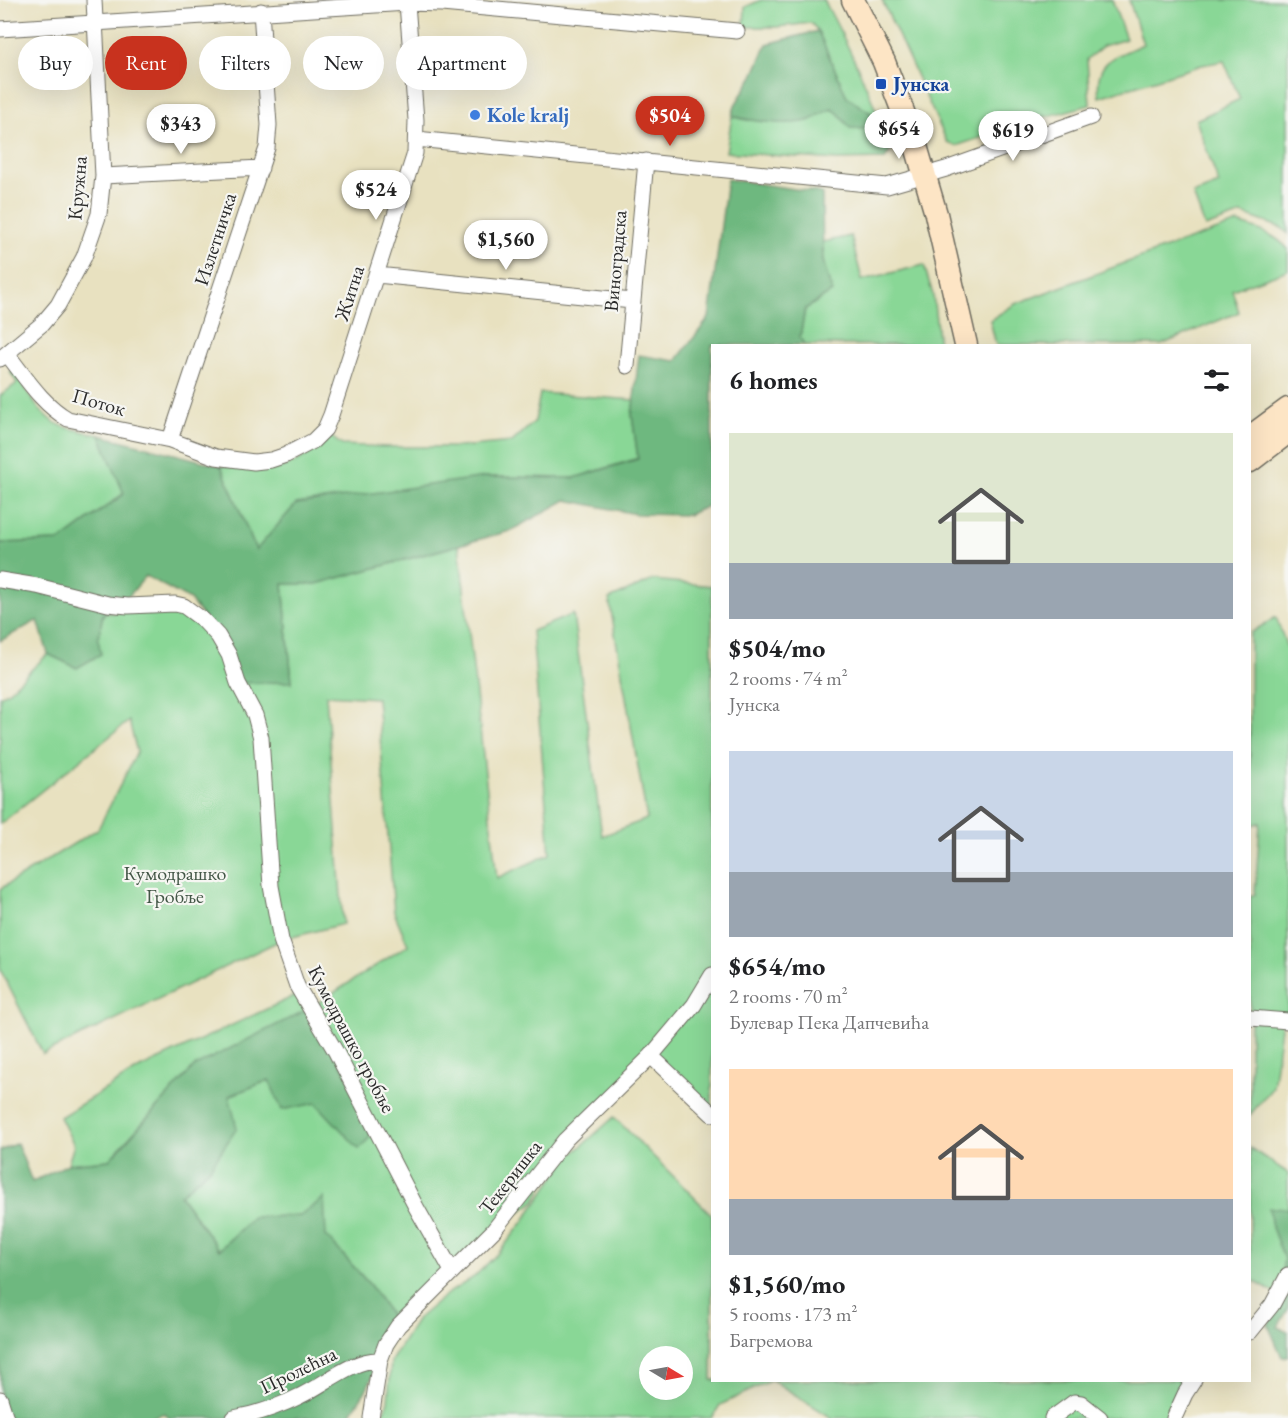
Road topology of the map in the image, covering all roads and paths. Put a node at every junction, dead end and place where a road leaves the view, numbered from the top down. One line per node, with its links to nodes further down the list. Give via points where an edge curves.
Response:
1 (94, 0): 5 (street, Кружна)
2 (853, 0): 13 (street, via 902,105)
3 (407, 3): 4 (street); 7 (street); 9 (street, Житна)
4 (261, 11): 5 (street); 11 (street, Излетничка, via 269,125)
5 (95, 22): 6 (street); 12 (street, Кружна)
6 (0, 29)
7 (737, 31)
8 (1091, 117): 13 (street)
9 (416, 139): 10 (street); 14 (street, Житна)
10 (646, 161): 13 (street, via 878,186); 15 (street, Виноградска)
11 (261, 168): 12 (street); 24 (street, Излетничка)
12 (103, 176): 19 (street, Кружна, via 94,232 68,290 50,316)
13 (925, 176): 16 (street)
14 (377, 275): 15 (street); 24 (street, Житна, via 331,415 320,436 286,455 254,462 216,457)
15 (632, 300): 20 (street, Виноградска)
16 (958, 315): 17 (street); 18 (street)
17 (959, 344)
18 (966, 344)
19 (4, 357): 24 (street, Поток, via 68,419)
20 (627, 366)
21 (1288, 409): 23 (street)
22 (1288, 432): 25 (street)
23 (1251, 436)
24 (170, 440)
25 (1251, 460)
26 (0, 580): 32 (street, Кумодрашко гробље, via 108,604 184,606 218,636 255,715 261,738 271,886 281,939 297,986)
27 (711, 977): 30 (street, Текеришка, via 694,1005)
28 (1251, 1018): 29 (street)
29 (1288, 1021)
30 (651, 1056): 31 (street); 32 (street, Текеришка, via 565,1140 493,1231)
31 (711, 1113)
32 (452, 1271): 35 (street, Текеришка, via 398,1326)
33 (1288, 1275): 34 (street, via 1272,1305)
34 (1251, 1331)
35 (380, 1360): 39 (street, Пролећна, via 358,1363 301,1396); 40 (street, Текеришка)
36 (1193, 1382): 43 (street)
37 (0, 1399): 38 (street)
38 (6, 1418)
39 (234, 1418)
40 (371, 1418)
41 (1052, 1418): 42 (street, via 1074,1402)
42 (1100, 1418)
43 (1174, 1418)

